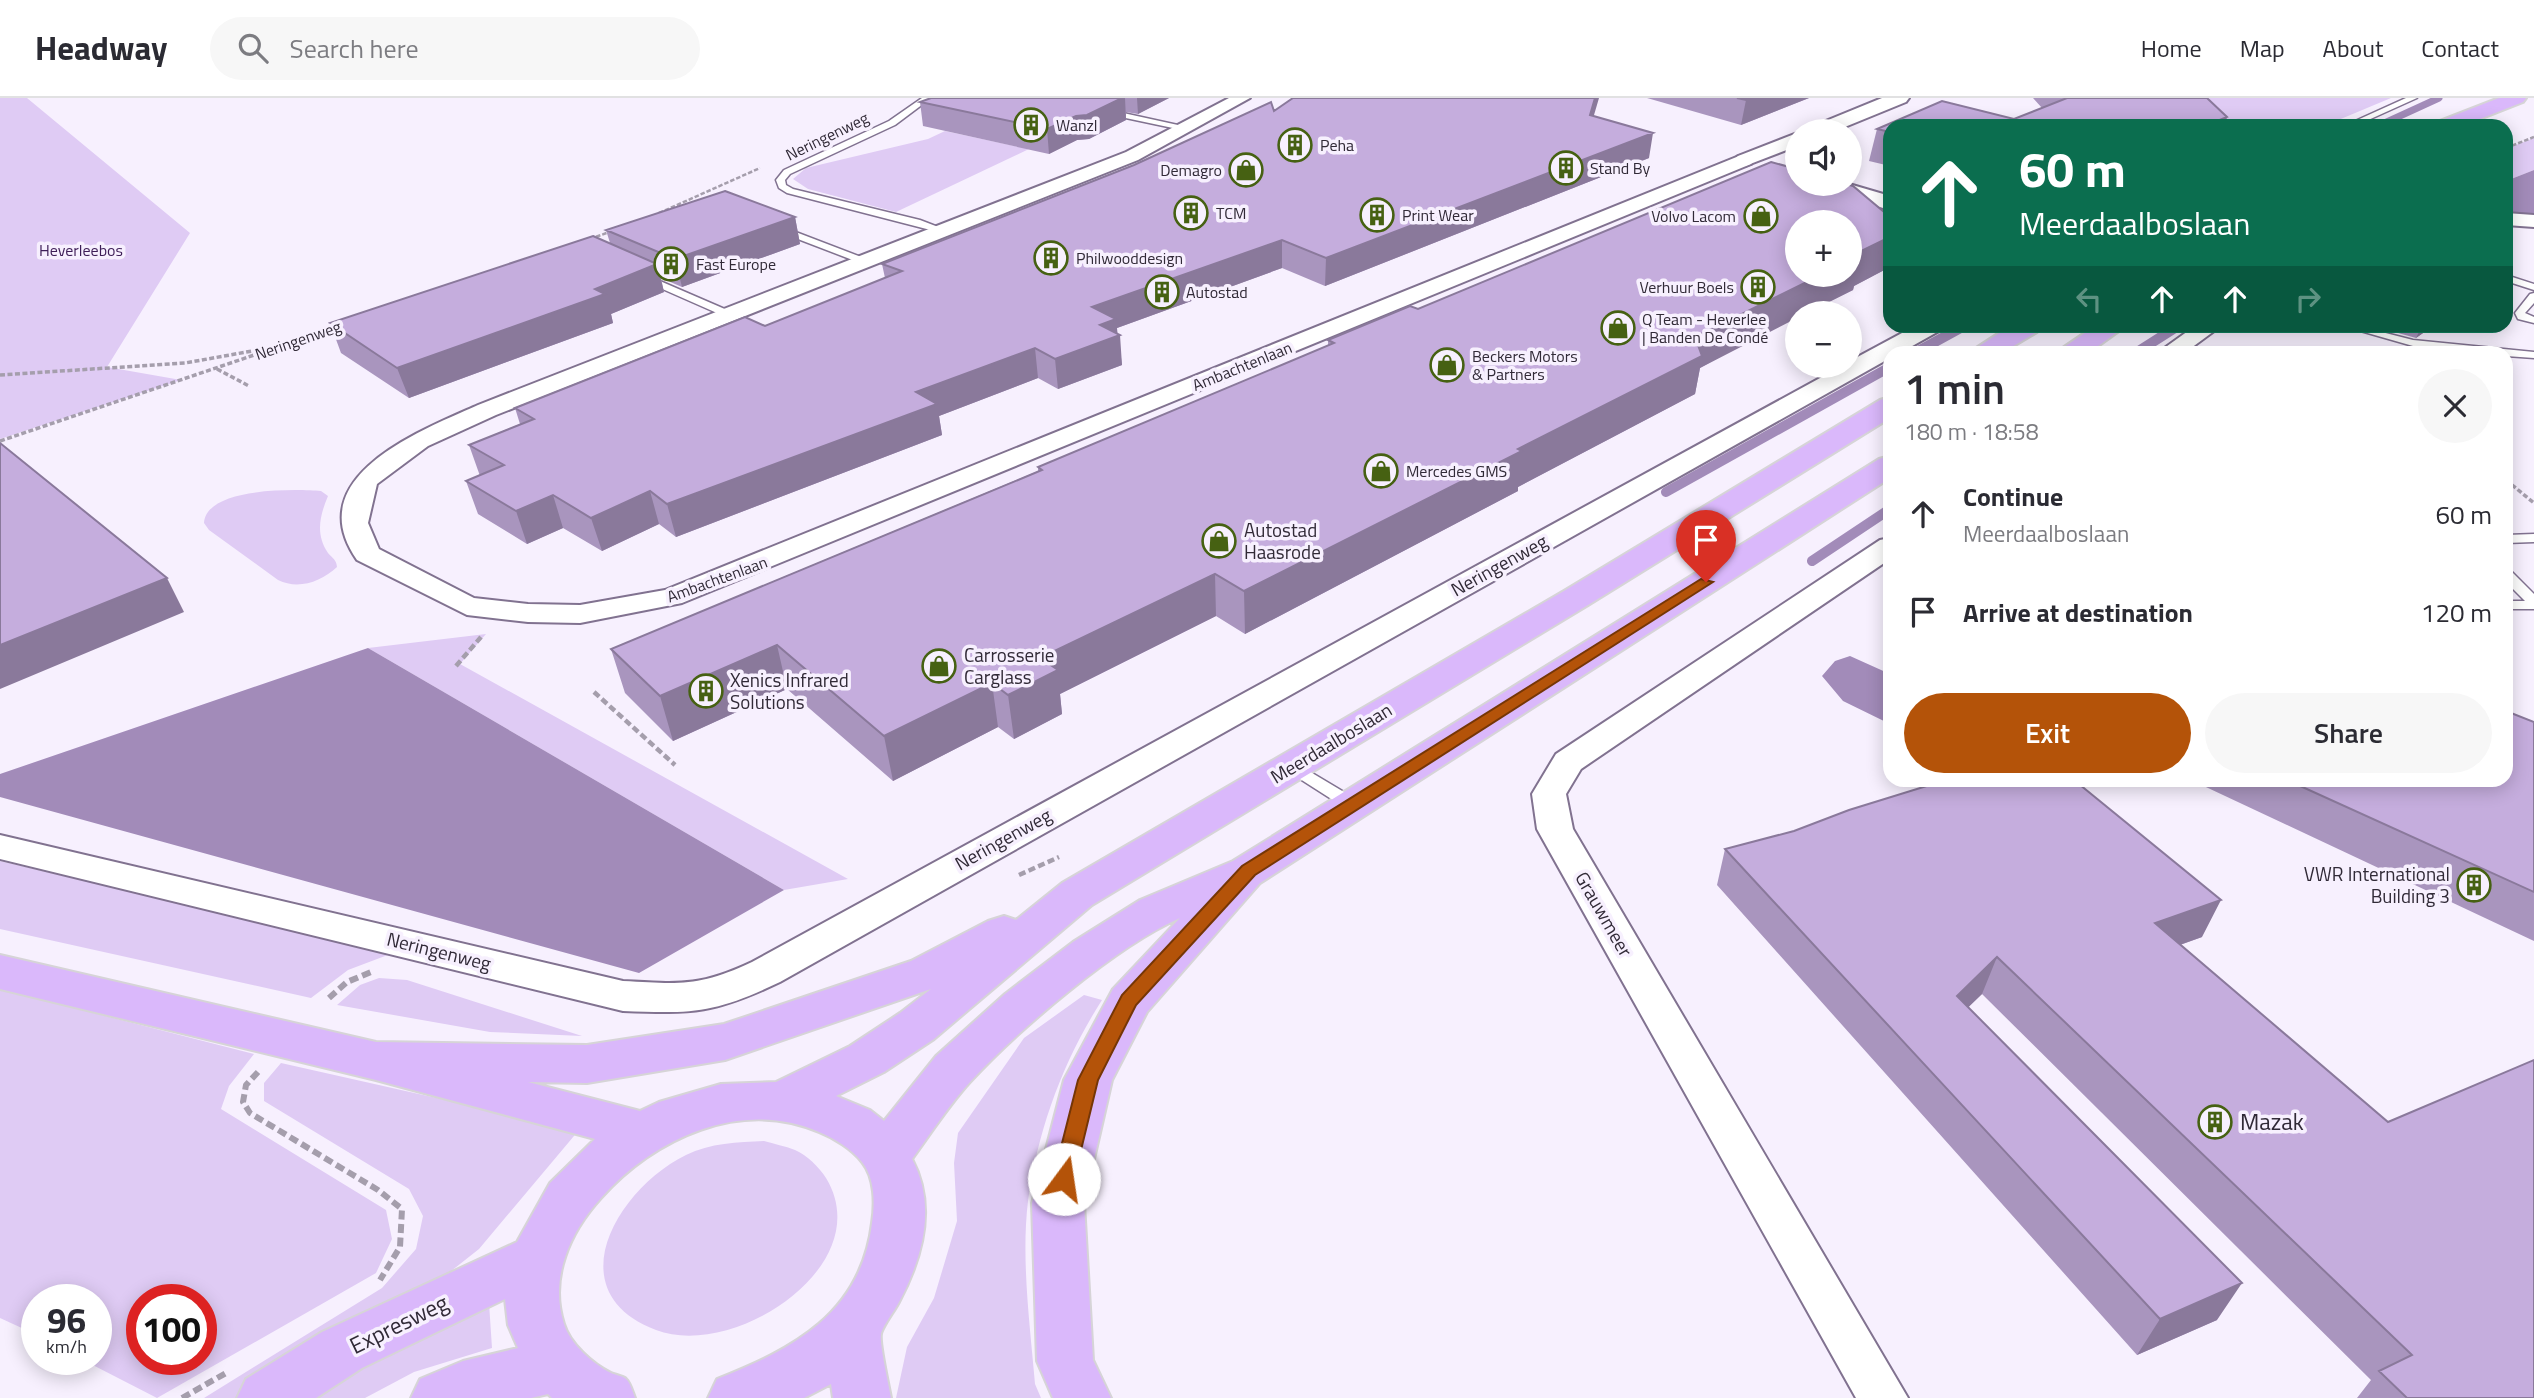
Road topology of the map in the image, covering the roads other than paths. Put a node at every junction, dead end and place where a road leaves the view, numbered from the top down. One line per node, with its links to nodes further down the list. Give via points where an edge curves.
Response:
1 (927, 98): 19 (lane, via 892,122 787,172 780,180 790,191)
2 (1241, 98): 10 (street, Ambachtenlaan)
3 (1899, 98): 7 (street)
4 (2413, 98): 8 (lane)
5 (2516, 98): 9 (highway)
6 (1092, 108): 10 (lane)
7 (1847, 119)
8 (2364, 119)
9 (2462, 119)
10 (1187, 128): 19 (street, Ambachtenlaan, via 1132,156)
11 (1785, 144): 12 (street, Ambachtenlaan)
12 (1745, 160): 13 (street); 25 (street, Ambachtenlaan, via 671,597 580,614 467,606 367,554 354,523 365,481 419,441)
13 (1784, 171)
14 (1862, 195): 15 (street)
15 (1883, 201)
16 (2513, 220): 17 (street)
17 (2534, 221)
18 (768, 225): 20 (lane)
19 (943, 232): 20 (street, Ambachtenlaan)
20 (866, 262): 25 (street, Ambachtenlaan)
21 (633, 273): 25 (lane)
22 (2513, 280): 23 (lane)
23 (2534, 287)
24 (2534, 296): 26 (lane, via 2520,313)
25 (730, 315)
26 (2534, 320)
27 (1918, 333): 32 (street, Neringenweg)
28 (2016, 333): 33 (highway)
29 (2102, 333): 34 (highway)
30 (2199, 333): 35 (street)
31 (2376, 333): 36 (lane)
32 (1895, 346)
33 (1994, 346)
34 (2080, 346)
35 (2179, 346)
36 (2434, 346)
37 (1883, 353): 50 (street, Neringenweg, via 722,993 683,999 623,996)
38 (2513, 353): 39 (lane)
39 (2534, 355)
40 (1883, 410): 48 (highway, Meerdaalboslaan)
41 (1883, 469): 49 (highway)
42 (2534, 538): 43 (lane)
43 (2513, 539)
44 (1883, 551): 67 (street, Grauwmeer, via 1568,762 1549,794 1555,829)
45 (2513, 581): 46 (lane)
46 (2534, 603): 47 (lane)
47 (2513, 604)
48 (1292, 766): 49 (lane); 52 (highway, Meerdaalboslaan)
49 (1353, 805): 51 (highway)
50 (0, 848)
51 (1248, 870): 57 (highway, via 1155,911 1089,953 953,1069); 66 (highway, via 1129,1000 1088,1080 1058,1203 1065,1361)
52 (1077, 894): 54 (highway, via 927,973 725,1042 587,1064); 55 (highway, Meerdaalboslaan, via 917,1026 867,1059)
53 (0, 972): 54 (highway)
54 (376, 1061): 56 (highway)
55 (786, 1099): 56 (highway, Meerdaalboslaan, via 739,1100 702,1108); 57 (highway, Meerdaalboslaan, via 827,1109 860,1128)
56 (642, 1132): 58 (highway, Meerdaalboslaan, via 595,1166 558,1209)
57 (886, 1155): 59 (highway, Meerdaalboslaan, via 900,1198 898,1247 875,1298)
58 (536, 1258): 60 (highway, Meerdaalboslaan, via 531,1297 537,1334); 61 (highway, Expresweg, via 342,1350)
59 (852, 1329): 64 (highway, Meerdaalboslaan, via 823,1357 780,1382); 65 (highway)
60 (557, 1365): 62 (highway); 63 (highway, Meerdaalboslaan)
61 (247, 1384)
62 (439, 1398)
63 (606, 1398)
64 (737, 1398)
65 (862, 1398)
66 (1082, 1398)
67 (1882, 1398)

